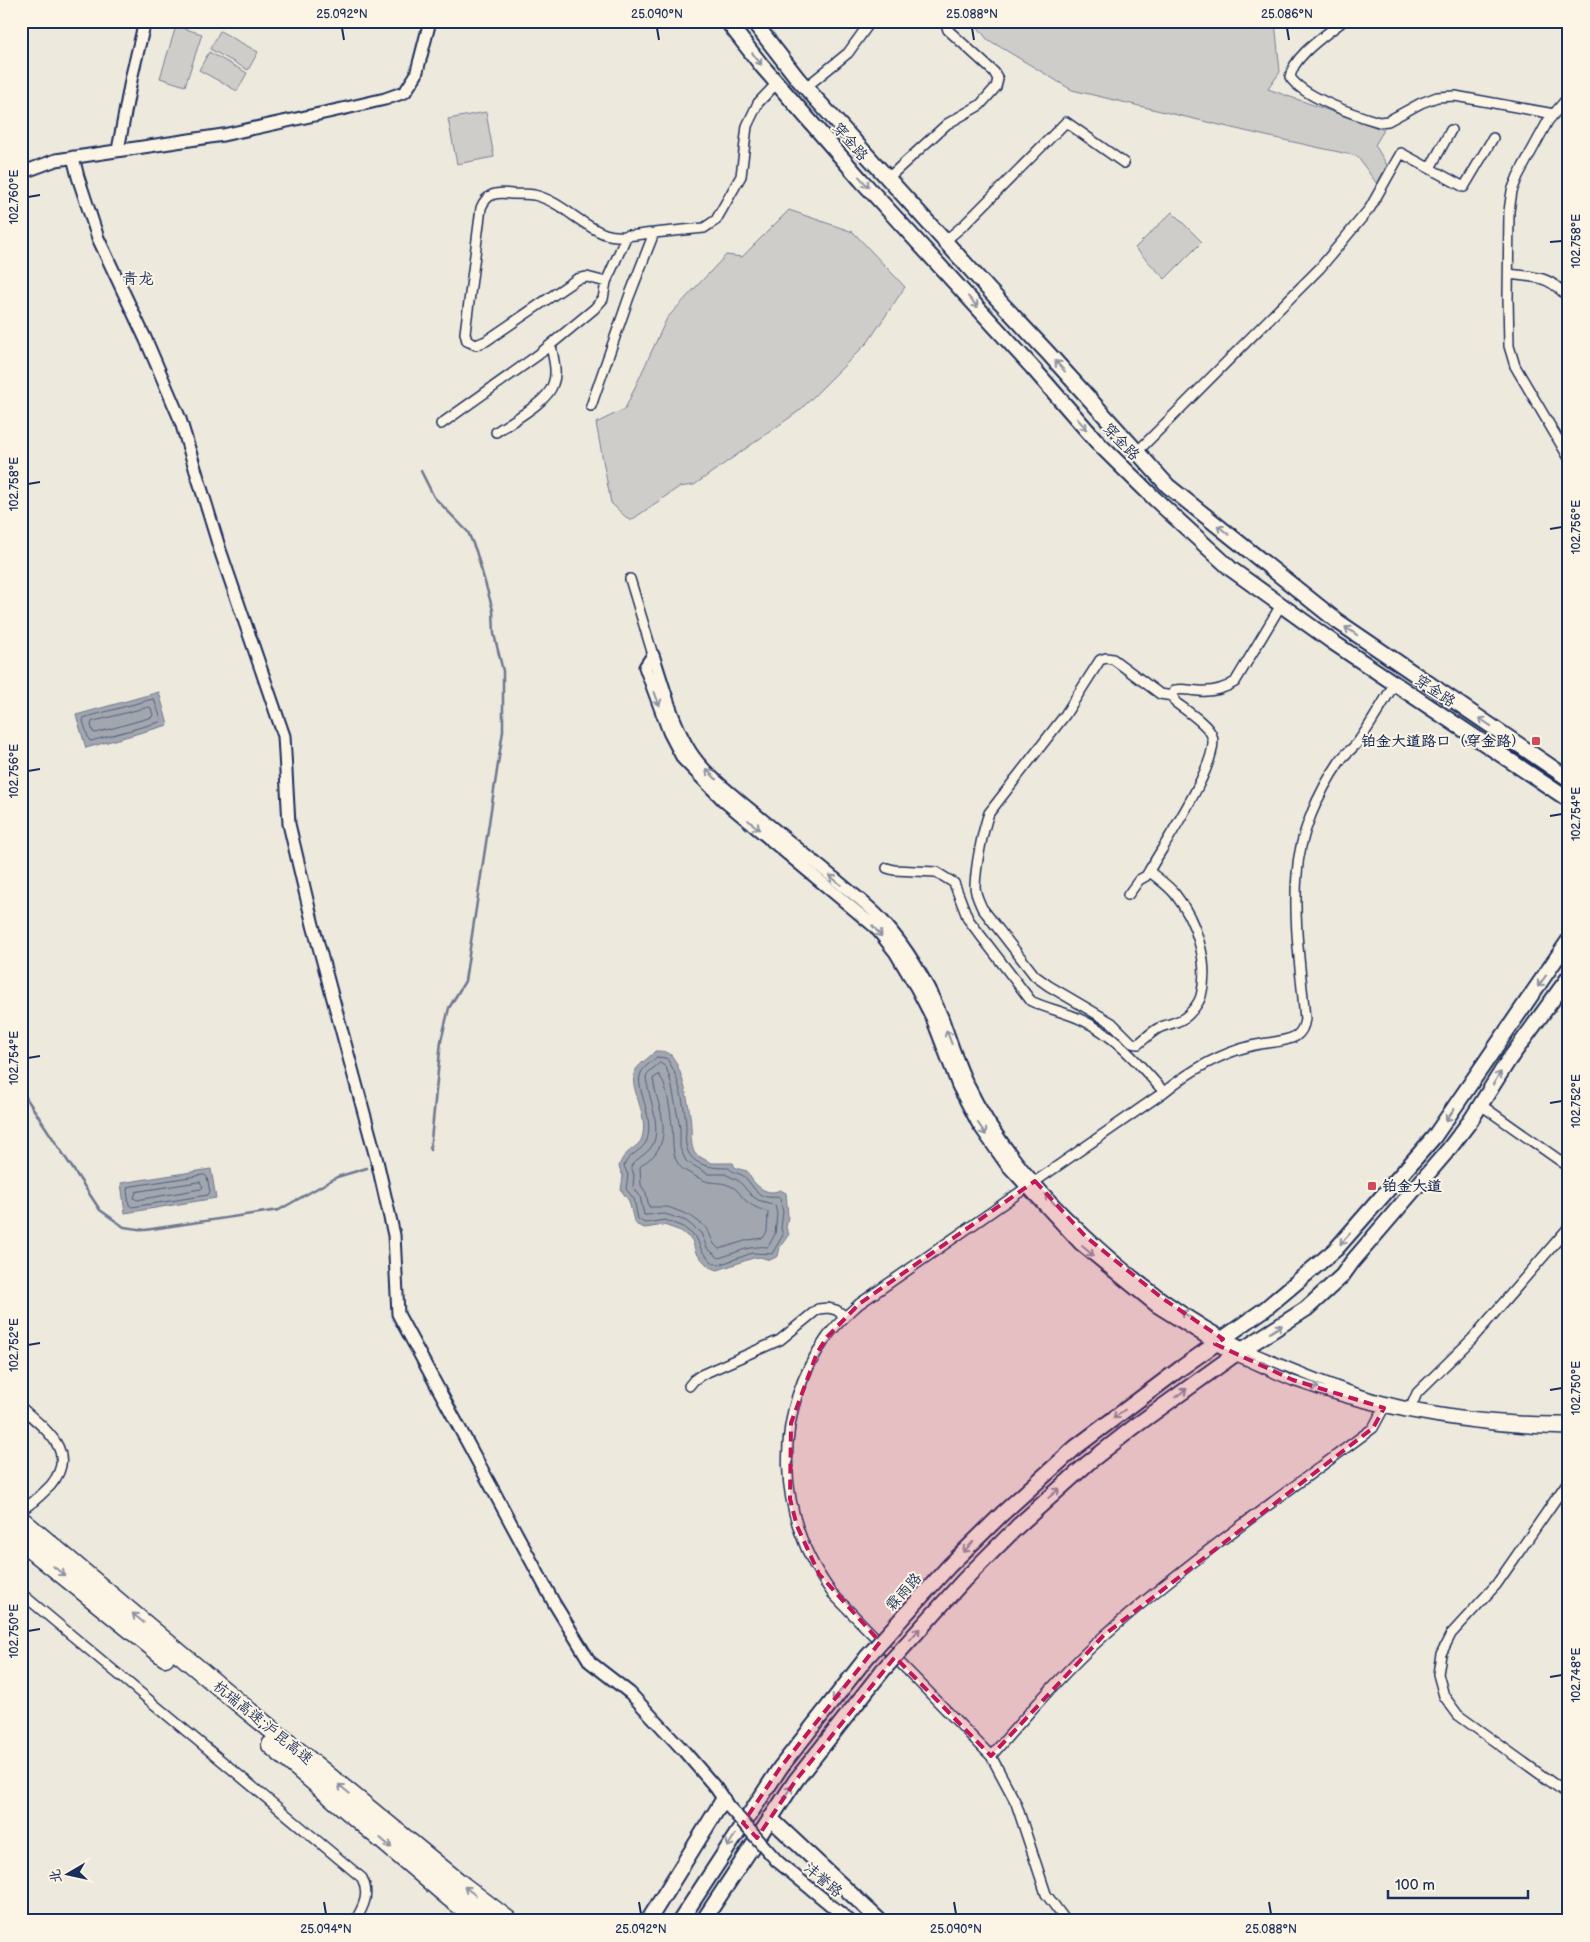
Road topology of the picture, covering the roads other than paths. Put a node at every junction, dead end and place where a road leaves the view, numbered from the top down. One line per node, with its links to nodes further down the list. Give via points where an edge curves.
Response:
1 (145, 21): 14 (street)
2 (430, 21): 14 (street, via 416,75 404,92 342,109 223,134)
3 (727, 21): 8 (main road, 穿金路, one-way to 8)
4 (753, 21): 9 (main road, 穿金路)
5 (871, 21): 9 (street, via 848,54)
6 (944, 21): 19 (street, via 948,30 994,72 998,79 996,87 980,105 947,124)
7 (1343, 21): 11 (street, via 1292,66 1290,77 1303,91 1379,122 1388,121 1437,97 1455,96)
8 (777, 83): 20 (street, via 758,103 747,126 741,176 716,220 704,228); 33 (main road, 穿金路, one-way to 33, via 1099,444 1231,569)
9 (806, 87): 19 (main road, 穿金路)
10 (1569, 96): 11 (street)
11 (1554, 114): 23 (street, via 1512,191)
12 (1451, 130): 17 (street)
13 (1493, 138): 17 (street, via 1464,187)
14 (118, 150): 15 (street)
15 (73, 158): 18 (street, via 56,160); 64 (street, 沣誉路, via 98,238 180,419 220,550 284,736 290,824 394,1235 398,1314 554,1603 590,1662 630,1693 716,1788)
16 (1124, 163): 22 (street, via 1066,122)
17 (1430, 168): 30 (street, via 1402,153 1370,208 1320,268)
18 (21, 173)
19 (888, 178): 22 (main road, 穿金路)
20 (654, 233): 21 (street); 27 (street)
21 (627, 235): 24 (street); 24 (street, via 605,234 535,195 502,193 485,198 465,333 467,341 476,345 486,341 577,279 587,277)
22 (945, 241): 30 (main road, 穿金路, one-way to 22)
23 (1509, 274): 25 (street, via 1541,278 1557,285); 31 (street, via 1509,346 1515,366)
24 (606, 282): 26 (street, via 603,299)
25 (1569, 299)
26 (551, 345): 28 (street); 29 (street, via 554,384 546,397)
27 (591, 406)
28 (441, 424)
29 (496, 432)
30 (1137, 452): 37 (main road, 穿金路, one-way to 30, via 1337,621 1168,486)
31 (1569, 458)
32 (630, 579): 34 (street)
33 (1281, 605): 35 (main road, 穿金路); 36 (street, via 1235,682 1226,688 1200,692 1181,688 1175,690)
34 (653, 655): 47 (street, via 678,728 691,753 731,793 882,920 903,946 941,1014 967,1082 986,1119)
35 (1394, 683): 38 (main road, 穿金路); 44 (street, via 1357,743 1332,774 1310,818 1302,844 1296,907 1303,1028 1296,1036 1218,1057)
36 (1173, 696): 40 (street, via 1206,726 1213,744 1201,781); 40 (street, via 1160,694 1113,659 1100,660 1065,715 989,813 983,830 975,887 982,908 1035,976 1112,1023 1132,1043 1138,1044 1157,1029 1187,1016 1202,995 1202,955 1186,910 1174,893)
37 (1569, 779)
38 (1569, 800)
39 (886, 868): 44 (street, via 936,872 954,883 968,919 1031,1001 1081,1019 1107,1034)
40 (1149, 871): 41 (street)
41 (1128, 895)
42 (1569, 940): 50 (main road, one-way to 50, via 1454,1108 1401,1176 1336,1249 1271,1304)
43 (1569, 977): 45 (main road, one-way to 43)
44 (1164, 1092): 47 (street)
45 (1480, 1105): 46 (street); 51 (main road, one-way to 45, via 1306,1309 1342,1276 1449,1149)
46 (1569, 1167)
47 (1030, 1184): 49 (street); 50 (street, via 1086,1237)
48 (1569, 1227): 55 (street, via 1472,1339 1417,1393)
49 (845, 1316): 52 (street, via 828,1308 818,1310 780,1340 701,1375); 62 (street, via 827,1336 808,1370 791,1423 788,1478 797,1526 811,1560 832,1593)
50 (1219, 1342): 51 (street); 70 (main road, 霖雨路, one-way to 70, bridge, via 1076,1447 950,1566 867,1657 780,1768)
51 (1239, 1352): 53 (street, via 1293,1380); 65 (main road, one-way to 51, bridge, via 882,1670 957,1586 1088,1463)
52 (689, 1386)
53 (1385, 1405): 55 (street); 57 (street, via 1482,1425); 62 (street, via 1373,1428 1179,1574 1104,1635)
54 (21, 1407): 59 (street, via 54,1439 62,1454 62,1468 46,1491)
55 (1411, 1407): 56 (street, via 1482,1419)
56 (1569, 1422)
57 (1569, 1430)
58 (1569, 1480): 63 (street, via 1496,1585 1451,1634 1441,1654 1438,1674 1444,1696 1458,1714)
59 (21, 1510)
60 (26, 1531): 67 (highway, 杭瑞高速;沪昆高速, one-way to 67, via 219,1700); 68 (highway, 杭瑞高速;沪昆高速, one-way to 60)
61 (21, 1593): 66 (street, via 362,1878 367,1897)
62 (991, 1756): 74 (street, via 1016,1803 1046,1894)
63 (1569, 1795)
64 (726, 1804): 69 (main road); 72 (street, 沣誉路, bridge, via 777,1861)
65 (770, 1818): 71 (main road); 73 (main road)
66 (355, 1921)
67 (481, 1921)
68 (509, 1921)
69 (648, 1921)
70 (680, 1921)
71 (704, 1921)
72 (850, 1921)
73 (880, 1921)
74 (1066, 1921)

